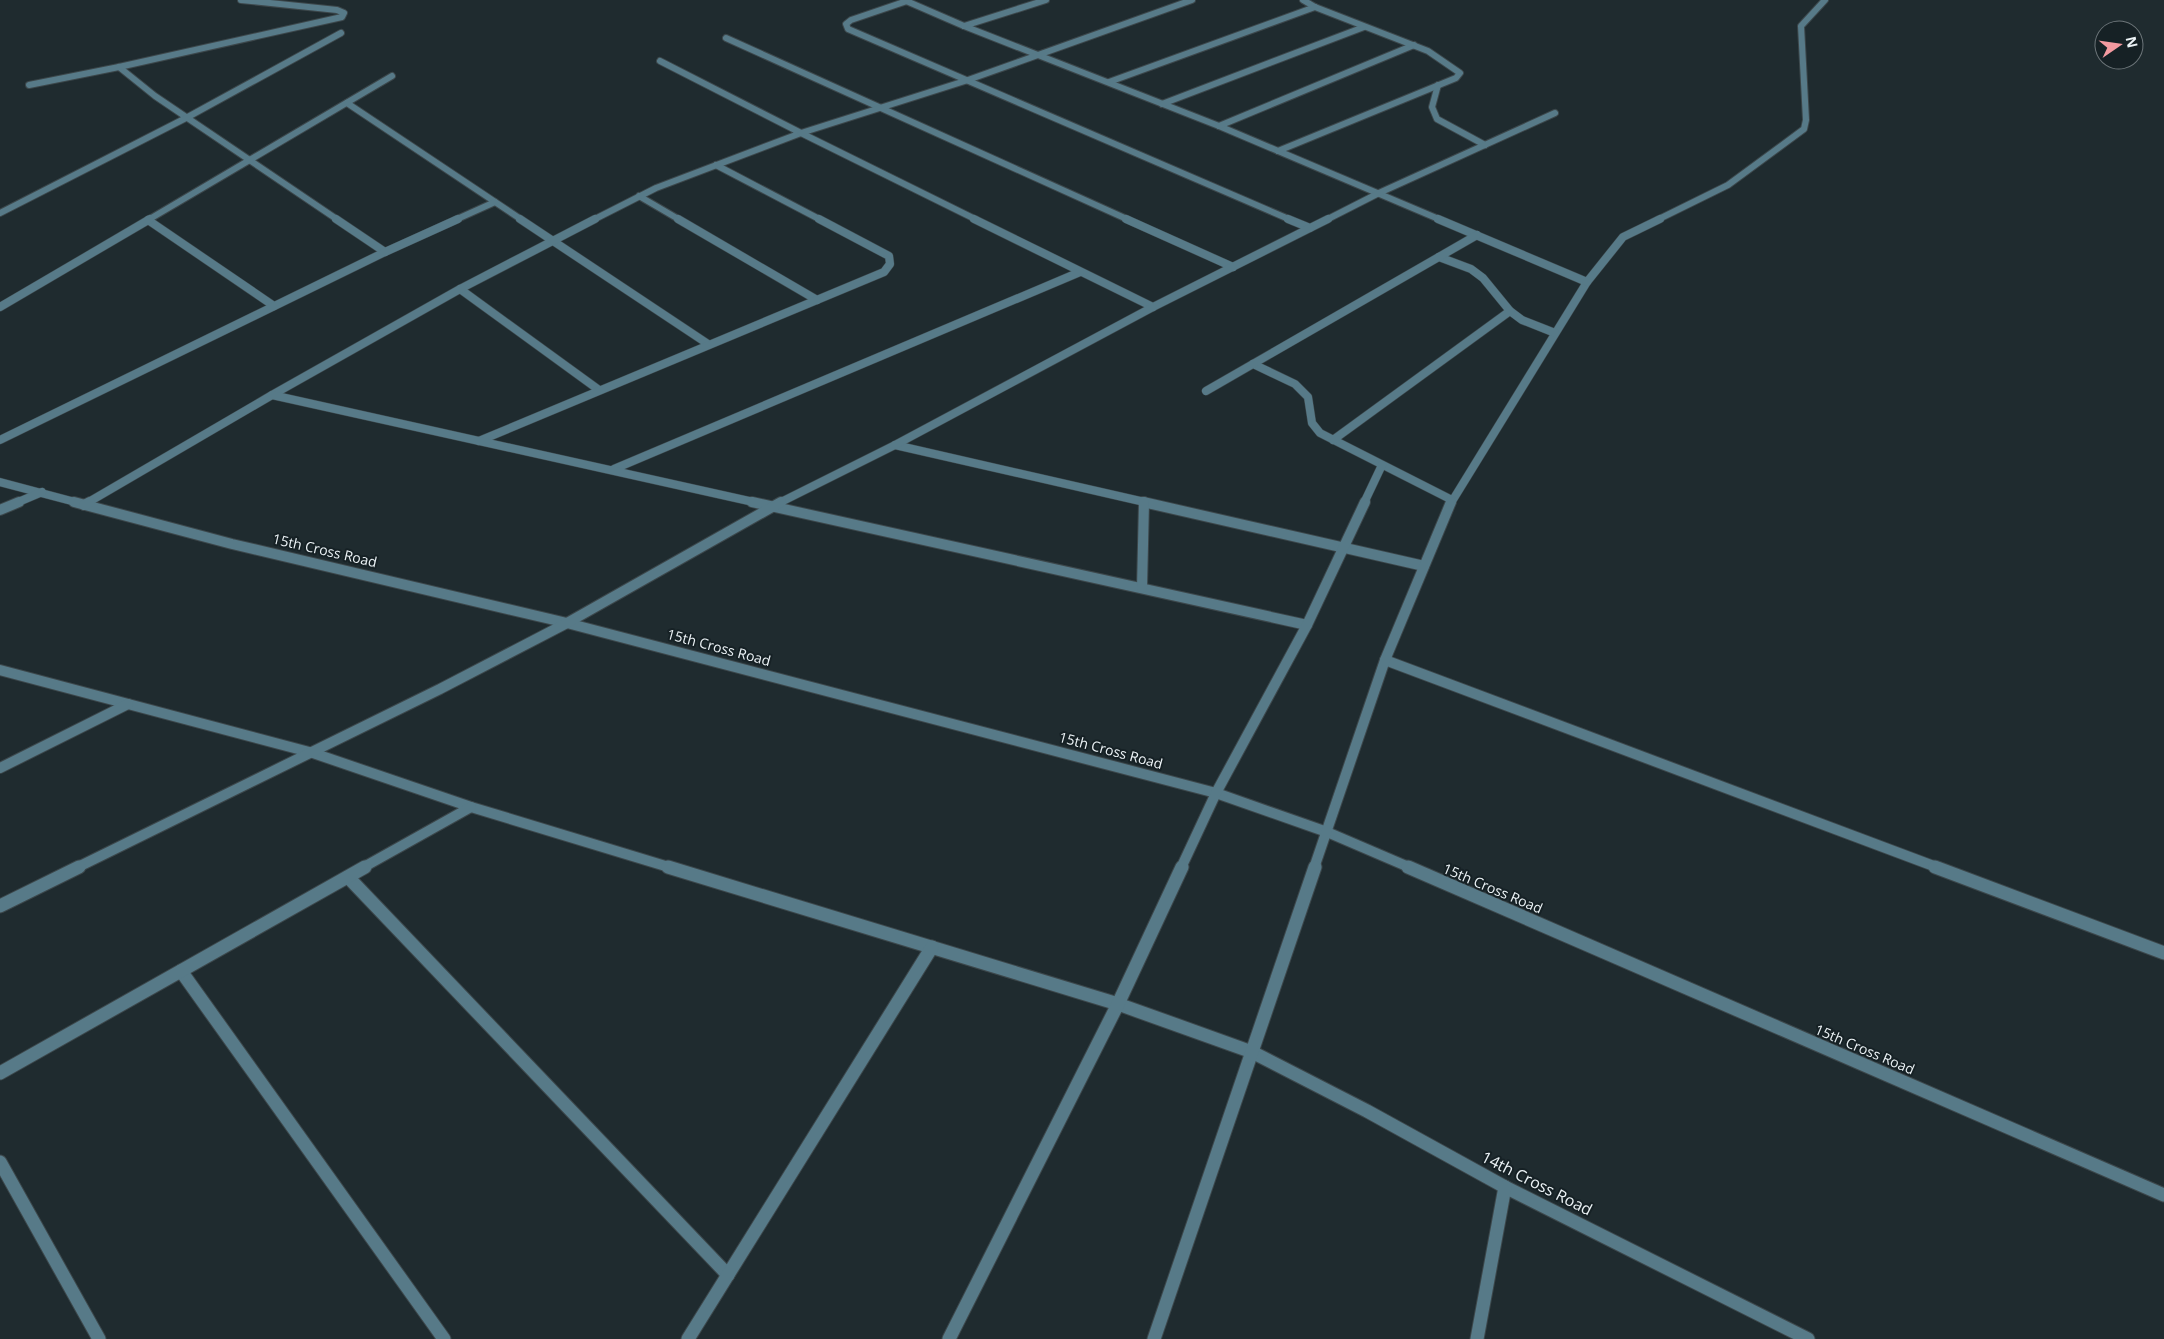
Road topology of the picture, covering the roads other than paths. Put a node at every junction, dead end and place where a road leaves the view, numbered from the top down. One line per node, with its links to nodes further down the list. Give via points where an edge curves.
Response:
1 (241, 0): 15 (street, via 344,13 332,20)
2 (906, 0): 8 (street); 17 (street, via 851,20 846,24 848,29)
3 (1046, 0): 8 (street)
4 (1192, 0): 13 (street)
5 (1302, 0): 7 (street)
6 (1825, 0): 44 (street, via 1800,26 1804,129 1728,185 1624,237)
7 (1315, 7): 9 (street); 18 (street)
8 (964, 26): 13 (street)
9 (1364, 27): 12 (street); 22 (street)
10 (341, 34): 25 (street)
11 (726, 38): 23 (street)
12 (1414, 45): 20 (street, via 1460,73); 26 (street)
13 (1038, 54): 17 (street); 18 (street)
14 (660, 61): 27 (street)
15 (119, 67): 19 (street); 25 (street)
16 (392, 76): 21 (street)
17 (968, 80): 23 (street); 37 (street)
18 (1109, 82): 22 (street)
19 (29, 85)
20 (1438, 85): 28 (street, via 1432,107 1437,119); 29 (street)
21 (347, 103): 30 (street); 34 (street)
22 (1162, 104): 26 (street)
23 (882, 107): 27 (street); 42 (street)
24 (1555, 113): 28 (street)
25 (186, 118): 30 (street); 35 (street)
26 (1219, 126): 29 (street)
27 (801, 133): 31 (street); 43 (street)
28 (1485, 145): 32 (street)
29 (1278, 151): 32 (street)
30 (250, 161): 36 (street); 40 (street)
31 (716, 165): 33 (street); 46 (street, via 889,256 890,264 884,272)
32 (1380, 193): 37 (street); 38 (street)
33 (639, 196): 39 (street); 46 (street)
34 (495, 202): 39 (street); 40 (street)
35 (0, 213)
36 (148, 220): 47 (street); 48 (street)
37 (1310, 228): 42 (street)
38 (1477, 235): 41 (street); 44 (street)
39 (553, 240): 45 (street); 52 (street)
40 (385, 252): 47 (street)
41 (1439, 256): 50 (street, via 1471,269 1483,278); 53 (street)
42 (1233, 267): 49 (street)
43 (1080, 272): 49 (street); 62 (street)
44 (1588, 282): 51 (street)
45 (460, 289): 54 (street); 56 (street)
46 (817, 300): 52 (street)
47 (274, 306): 57 (street)
48 (0, 307)
49 (1153, 307): 60 (street)
50 (1510, 311): 51 (street, via 1522,320); 59 (street)
51 (1555, 333): 65 (street)
52 (708, 344): 54 (street)
53 (1253, 364): 55 (street); 59 (street, via 1295,384 1308,396 1312,422 1320,433)
54 (599, 390): 58 (street)
55 (1206, 391)
56 (272, 395): 58 (street); 68 (street)
57 (0, 440)
58 (479, 440): 62 (street)
59 (1333, 440): 61 (street)
60 (895, 445): 66 (street); 67 (street)
61 (1382, 465): 65 (street); 70 (street)
62 (614, 470): 67 (street)
63 (0, 482): 64 (street, 15th Cross Road)
64 (42, 492): 68 (street, 15th Cross Road); 69 (street)
65 (1452, 500): 71 (street)
66 (1144, 502): 70 (street); 72 (street)
67 (775, 505): 72 (street); 73 (street)
68 (84, 506): 73 (street, 15th Cross Road)
69 (0, 510)
70 (1344, 547): 71 (street); 74 (street)
71 (1424, 566): 75 (street)
72 (1142, 588): 74 (street)
73 (567, 623): 78 (street); 80 (street, 15th Cross Road)
74 (1307, 625): 80 (street)
75 (1385, 660): 82 (street); 86 (street)
76 (0, 670): 77 (street, 14th Cross Road)
77 (128, 704): 78 (street, 14th Cross Road); 79 (street)
78 (313, 753): 81 (street, 14th Cross Road); 84 (street)
79 (0, 768)
80 (1216, 793): 82 (street, 15th Cross Road); 88 (street)
81 (471, 807): 83 (street); 85 (street, 14th Cross Road)
82 (1327, 832): 89 (street); 93 (street, 15th Cross Road)
83 (348, 877): 87 (street); 94 (street)
84 (0, 906)
85 (932, 947): 88 (street, 14th Cross Road); 94 (street)
86 (2164, 953)
87 (181, 971): 90 (street); 96 (street)
88 (1118, 1004): 89 (street, 14th Cross Road); 98 (street)
89 (1252, 1052): 92 (street, 14th Cross Road); 99 (street)
90 (0, 1074)
91 (0, 1162): 95 (street)
92 (1505, 1187): 100 (street); 101 (street, 14th Cross Road)
93 (2164, 1195)
94 (728, 1275): 97 (street)
95 (99, 1339)
96 (444, 1339)
97 (688, 1339)
98 (949, 1339)
99 (1154, 1339)
100 (1477, 1339)
101 (1808, 1339)

